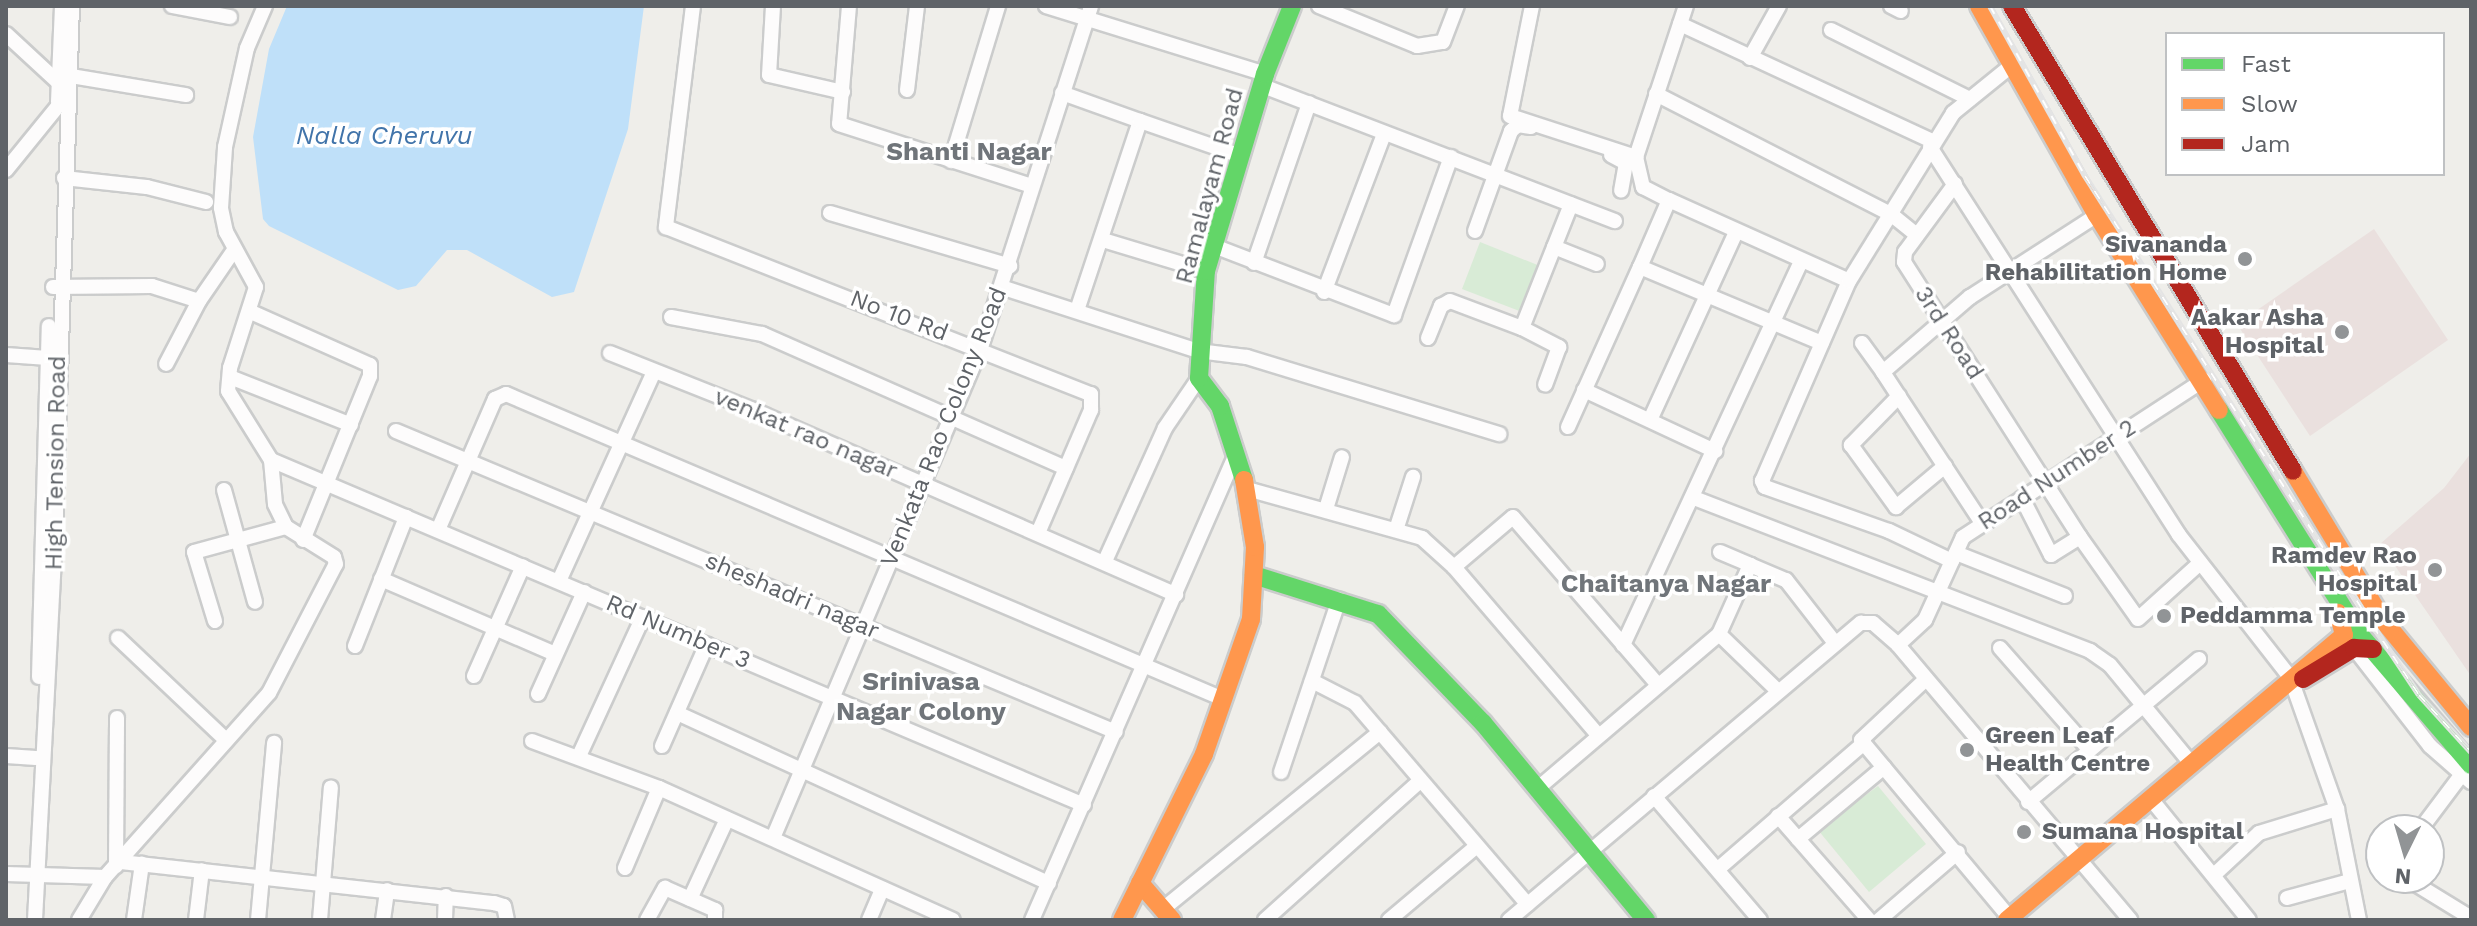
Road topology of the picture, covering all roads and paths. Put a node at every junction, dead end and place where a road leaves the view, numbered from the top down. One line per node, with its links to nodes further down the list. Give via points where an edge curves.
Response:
1 (62, 6): 27 (street, High Tension Road)
2 (72, 6): 27 (street, High Tension Road)
3 (172, 6): 20 (street)
4 (265, 6): 63 (street, via 247,48 225,147 221,208)
5 (693, 6): 86 (street, No 10 Rd, via 666,227)
6 (773, 6): 30 (street, via 769,75)
7 (849, 6): 30 (street)
8 (917, 6): 29 (street)
9 (998, 6): 43 (street)
10 (1046, 6): 19 (street)
11 (1292, 6): 28 (main road, Ramalayam Road)
12 (1319, 6): 13 (street, via 1417,46 1443,42)
13 (1457, 6)
14 (1532, 6): 42 (street, via 1510,116)
15 (1686, 6): 21 (street)
16 (1779, 6): 24 (street)
17 (1979, 6): 26 (main road)
18 (2012, 6): 25 (main road)
19 (1088, 12): 28 (street); 31 (street, Venkata Rao Colony Road)
20 (230, 17)
21 (1680, 24): 24 (street); 32 (street)
22 (1831, 30): 34 (street)
23 (7, 36): 27 (street)
24 (1750, 58): 39 (street)
25 (2043, 59): 26 (main road); 180 (main road, via 2382,619)
26 (2012, 69): 34 (street); 55 (main road)
27 (62, 77): 33 (street); 36 (street, High Tension Road); 46 (street, High Tension Road)
28 (1264, 80): 35 (street); 40 (main road, Ramalayam Road)
29 (907, 90)
30 (843, 92): 43 (street, via 839,124)
31 (1062, 93): 37 (street); 48 (street, Venkata Rao Colony Road)
32 (1656, 94): 42 (street); 54 (street)
33 (186, 95)
34 (1970, 99): 39 (street)
35 (1309, 103): 38 (street); 65 (street)
36 (58, 106): 44 (street); 72 (street, High Tension Road)
37 (1140, 121): 40 (street); 60 (street)
38 (1384, 134): 41 (street); 74 (street)
39 (1932, 144): 47 (street); 54 (street)
40 (1241, 156): 61 (main road, Ramalayam Road)
41 (1451, 157): 45 (street); 74 (street, via 1400,311 1389,316)
42 (1636, 157): 50 (street, via 1643,187)
43 (951, 161): 48 (street)
44 (6, 170)
45 (1495, 175): 49 (street, via 1511,131 1524,125 1622,159 1627,169); 52 (street); 57 (street)
46 (64, 178): 51 (street, via 147,187); 72 (street, High Tension Road)
47 (1955, 184): 59 (street, 3rd Road); 70 (street)
48 (1032, 186): 67 (street, Venkata Rao Colony Road)
49 (1621, 191)
50 (1669, 200): 58 (street); 68 (street)
51 (206, 202)
52 (1571, 204): 56 (street); 62 (street)
53 (830, 213): 67 (street)
54 (1892, 215): 59 (street); 71 (street)
55 (2097, 215): 70 (street); 96 (main road)
56 (1615, 221)
57 (1475, 231)
58 (1736, 232): 64 (street); 75 (street)
59 (1917, 235): 80 (street, 3rd Road, via 1904,262)
60 (1103, 240): 69 (street); 77 (street)
61 (1214, 246): 65 (street); 69 (main road, Ramalayam Road)
62 (1554, 247): 66 (street); 82 (street)
63 (234, 250): 76 (street); 78 (street, via 256,287)
64 (1801, 261): 71 (street); 81 (street)
65 (1254, 263): 74 (street)
66 (1597, 264)
67 (1010, 266): 73 (street, Venkata Rao Colony Road)
68 (1640, 267): 75 (street); 98 (street)
69 (1206, 271): 87 (main road, Ramalayam Road)
70 (2013, 271): 80 (street); 106 (street)
71 (1849, 281): 84 (street)
72 (56, 287): 76 (street, via 152,286); 90 (street, High Tension Road); 223 (street, High Tension Road)
73 (1001, 287): 77 (street); 86 (street, Venkata Rao Colony Road)
74 (1324, 292)
75 (1705, 296): 81 (street); 101 (street)
76 (199, 301): 91 (street)
77 (1077, 310): 87 (street)
78 (251, 312): 94 (street); 102 (street, via 370,365)
79 (671, 317): 100 (street, via 741,328)
80 (1941, 320): 93 (street); 118 (street, 3rd Road)
81 (1774, 322): 84 (street); 108 (street)
82 (1522, 328): 83 (street, via 1445,301); 97 (street, via 1559,347)
83 (1428, 338)
84 (1822, 343): 137 (street, via 1762,485)
85 (1862, 343): 93 (street)
86 (981, 347): 100 (street, Venkata Rao Colony Road); 114 (street, No 10 Rd, via 1091,394 1091,410)
87 (1198, 351): 95 (main road, Ramalayam Road); 105 (street, via 1247,357)
88 (610, 353): 92 (street, venkat rao nagar)
89 (6, 355): 90 (street)
90 (48, 358): 192 (street, High Tension Road)
91 (166, 364)
92 (654, 372): 107 (street); 116 (street, venkat rao nagar)
93 (1883, 372): 99 (street)
94 (230, 377): 102 (street); 112 (street, via 228,391)
95 (1199, 378): 109 (main road, via 1220,406); 138 (street, via 1165,428)
96 (2204, 380): 106 (street, Road Number 2); 134 (main road)
97 (1545, 385)
98 (1584, 390): 101 (street); 103 (street)
99 (1899, 396): 113 (street); 113 (street, via 1851,445 1896,507)
100 (952, 414): 114 (street); 116 (street, Venkata Rao Colony Road)
101 (1650, 420): 108 (street)
102 (351, 425): 117 (street)
103 (1568, 427)
104 (396, 431): 111 (street, sheshadri nagar)
105 (1499, 434)
106 (2115, 438): 118 (street, Road Number 2); 139 (street)
107 (622, 447): 111 (street, via 506,394 495,399); 124 (street); 136 (street)
108 (1715, 451): 121 (street)
109 (1236, 454): 119 (main road); 148 (street)
110 (1342, 457): 123 (street)
111 (469, 459): 124 (street, sheshadri nagar); 128 (street)
112 (271, 460): 117 (street, Rd Number 3); 127 (street, via 275,504)
113 (1945, 466): 126 (street)
114 (1066, 468): 130 (street, No 10 Rd)
115 (1413, 477): 129 (street)
116 (921, 483): 130 (street, venkat rao nagar); 136 (street, Venkata Rao Colony Road)
117 (328, 484): 125 (street, Rd Number 3); 133 (street)
118 (2045, 484): 122 (street, Road Number 2); 131 (street, 3rd Road)
119 (1247, 489): 123 (street); 143 (main road)
120 (224, 490): 132 (street)
121 (1694, 498): 147 (street); 160 (street)
122 (2022, 498): 126 (street, Road Number 2); 131 (street, via 2051,555)
123 (1326, 509): 129 (street)
124 (593, 513): 145 (street); 155 (street, sheshadri nagar)
125 (406, 517): 128 (street, Rd Number 3); 144 (street)
126 (1982, 523): 137 (street, Road Number 2, via 1963,537)
127 (286, 527): 132 (street); 133 (street)
128 (438, 530): 141 (street, Rd Number 3)
129 (1396, 530): 142 (street, via 1422,538)
130 (1038, 533): 138 (street, venkat rao nagar)
131 (2080, 537): 139 (street, 3rd Road, via 2138,619)
132 (239, 539): 151 (street); 153 (street, via 194,552)
133 (303, 540): 184 (street, via 334,557 336,564 269,693)
134 (2303, 541): 164 (main road); 171 (main road, via 2300,550 2342,619 2344,635)
135 (1720, 552): 140 (street)
136 (891, 556): 155 (street, Venkata Rao Colony Road); 167 (street)
137 (1954, 557): 147 (street, Road Number 2); 149 (street)
138 (1105, 561): 148 (street, venkat rao nagar)
139 (2200, 563): 171 (street)
140 (1750, 565): 156 (street); 158 (street, via 1786,580)
141 (523, 566): 145 (street, Rd Number 3); 154 (street)
142 (1454, 567): 160 (street, via 1513,517); 183 (street)
143 (1254, 575): 150 (main road); 176 (main road, via 1251,619)
144 (381, 579): 154 (street); 162 (street)
145 (559, 581): 146 (street, Rd Number 3)
146 (584, 592): 152 (street, Rd Number 3); 165 (street)
147 (1939, 594): 161 (street, Road Number 2, via 1925,620); 177 (street, via 2090,651)
148 (1176, 595): 167 (street)
149 (2065, 596)
150 (1339, 600): 170 (street); 201 (main road, via 1378,614 1431,663)
151 (255, 602)
152 (643, 617): 159 (street, Rd Number 3); 191 (street)
153 (215, 621)
154 (496, 625): 165 (street); 168 (street)
155 (862, 625): 175 (street, Venkata Rao Colony Road); 181 (street, sheshadri nagar)
156 (1719, 634): 172 (street); 173 (street)
157 (118, 638): 184 (street)
158 (1835, 643): 161 (street, via 1852,627 1873,623); 173 (street)
159 (707, 644): 175 (street, Rd Number 3); 178 (street)
160 (1623, 645): 172 (street)
161 (1898, 645): 169 (street)
162 (355, 646)
163 (2000, 648): 189 (street)
164 (2364, 649): 171 (main road); 197 (main road)
165 (555, 654): 174 (street)
166 (2199, 659): 177 (street)
167 (1145, 665): 176 (street); 181 (street)
168 (474, 676)
169 (1926, 679): 187 (street, via 1861,740); 203 (street)
170 (1312, 681): 182 (street, via 1355,703); 196 (street)
171 (2292, 681): 193 (main road); 204 (main road); 206 (street)
172 (1657, 684): 183 (street)
173 (1778, 691): 202 (street)
174 (538, 694)
175 (830, 696): 195 (street, Venkata Rao Colony Road); 205 (street, Rd Number 3)
176 (1223, 699): 228 (main road, via 1204,754)
177 (2142, 701): 189 (street); 193 (street)
178 (677, 713): 188 (street); 195 (street)
179 (117, 718): 217 (street)
180 (2471, 727)
181 (1116, 732): 205 (street)
182 (1380, 732): 198 (street); 236 (street)
183 (1598, 735): 201 (street)
184 (226, 740): 217 (street)
185 (532, 741): 191 (street)
186 (274, 743): 224 (street)
187 (1864, 743): 194 (street); 208 (street)
188 (662, 746)
189 (2088, 748): 203 (street)
190 (6, 756): 192 (street)
191 (579, 756): 200 (street)
192 (36, 758): 223 (street, High Tension Road)
193 (2190, 762): 216 (main road)
194 (1884, 767): 211 (street); 214 (street)
195 (800, 770): 210 (street, Venkata Rao Colony Road); 227 (street)
196 (1281, 772)
197 (2468, 774): 207 (street)
198 (1419, 782): 212 (street); 255 (street)
199 (331, 787): 226 (street)
200 (659, 788): 209 (street); 218 (street)
201 (1537, 789): 213 (main road)
202 (1654, 796): 213 (street); 219 (street)
203 (2028, 802): 216 (street)
204 (2155, 804): 216 (main road); 222 (street)
205 (1084, 805): 227 (street)
206 (2337, 809): 222 (street, via 2259,833); 225 (street)
207 (2433, 814)
208 (1778, 816): 211 (street); 219 (street)
209 (727, 819): 210 (street); 234 (street)
210 (773, 838): 229 (street)
211 (1798, 839): 260 (street)
212 (1477, 846): 235 (street); 256 (street)
213 (1589, 852): 235 (street); 258 (main road)
214 (1958, 852): 238 (street); 261 (street)
215 (142, 864): 217 (street); 220 (street); 242 (street)
216 (2080, 865): 238 (main road); 262 (street)
217 (114, 868): 223 (street); 241 (street)
218 (625, 868)
219 (1718, 869): 259 (street)
220 (202, 870): 224 (street); 243 (street)
221 (6, 874): 223 (street)
222 (2215, 874): 263 (street)
223 (35, 875): 239 (street, High Tension Road); 240 (street, High Tension Road)
224 (262, 876): 226 (street); 244 (street)
225 (2350, 881): 233 (street); 264 (street)
226 (325, 883): 230 (street); 245 (street)
227 (1049, 883): 253 (street)
228 (1140, 883): 236 (main road); 254 (main road)
229 (882, 889): 251 (street); 252 (street)
230 (387, 890): 232 (street); 246 (street)
231 (2432, 894): 237 (street)
232 (446, 896): 247 (street); 248 (street, via 504,906)
233 (2287, 898)
234 (690, 899): 249 (street, via 661,890); 250 (street, via 715,910)
235 (1527, 904): 257 (street)
236 (1167, 915)
237 (2471, 918)
238 (2013, 919)
239 (28, 920)
240 (35, 920)
241 (79, 920)
242 (134, 920)
243 (196, 920)
244 (258, 920)
245 (320, 920)
246 (383, 920)
247 (445, 920)
248 (507, 920)
249 (647, 920)
250 (715, 920)
251 (869, 920)
252 (953, 920)
253 (1032, 920)
254 (1122, 920)
255 (1265, 920)
256 (1389, 920)
257 (1509, 920)
258 (1645, 920)
259 (1760, 920)
260 (1869, 920)
261 (1879, 920)
262 (2130, 920)
263 (2249, 920)
264 (2359, 920)

